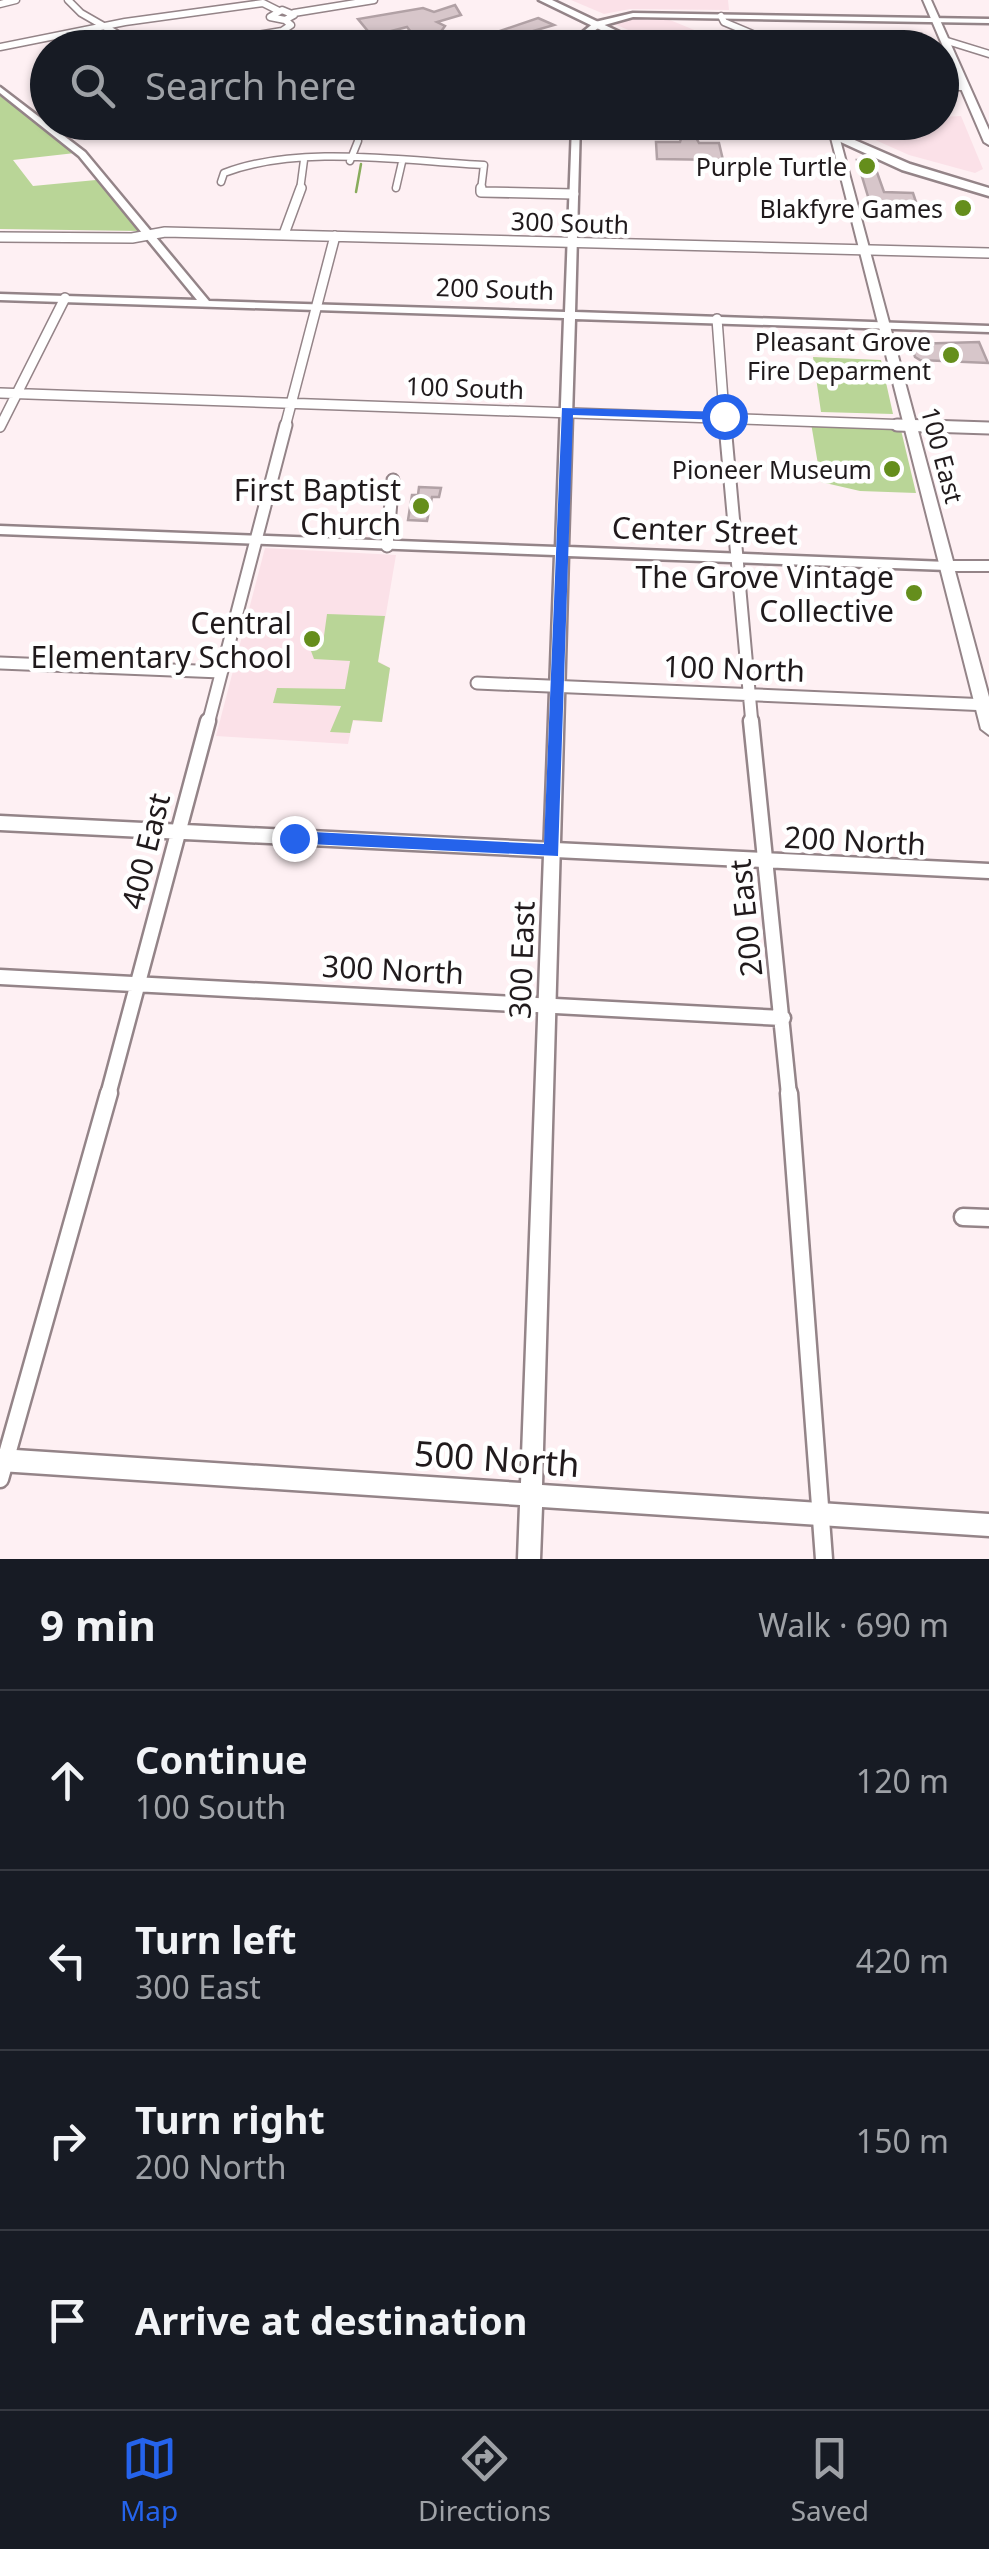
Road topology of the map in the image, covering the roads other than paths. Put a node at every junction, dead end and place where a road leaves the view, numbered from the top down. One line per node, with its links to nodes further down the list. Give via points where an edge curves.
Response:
1 (16, 0): 6 (street)
2 (68, 0): 14 (street)
3 (374, 0): 8 (street)
4 (544, 0): 13 (main road)
5 (927, 0): 11 (main road)
6 (1, 2)
7 (279, 11): 8 (street); 10 (street, via 270,17); 14 (street, via 264,3)
8 (294, 13): 10 (street)
9 (721, 16): 11 (street); 13 (street, via 633,15); 20 (street)
10 (285, 20): 17 (street, via 291,25)
11 (936, 20): 12 (street); 21 (main road)
12 (989, 21)
13 (598, 24): 18 (street); 19 (main road)
14 (106, 26): 15 (street); 16 (street)
15 (89, 30)
16 (117, 30)
17 (284, 30)
18 (590, 30)
19 (610, 30)
20 (743, 30)
21 (940, 30)
22 (30, 42): 24 (street)
23 (959, 45): 25 (street)
24 (0, 47)
25 (989, 54)
26 (959, 77): 28 (main road)
27 (959, 86): 28 (street)
28 (964, 86): 31 (main road)
29 (0, 89): 30 (street)
30 (30, 111)
31 (985, 126): 39 (main road)
32 (65, 140): 52 (street)
33 (358, 140): 43 (street)
34 (576, 140): 50 (street, 300 East)
35 (838, 140): 41 (main road, 100 East)
36 (846, 140): 40 (main road)
37 (850, 140): 45 (main road)
38 (853, 140): 45 (main road)
39 (989, 142)
40 (858, 147): 41 (main road); 45 (main road)
41 (839, 154): 56 (main road, 100 East)
42 (304, 160): 43 (street); 47 (street, via 234,166); 51 (street)
43 (350, 161): 44 (street)
44 (402, 162): 48 (street); 50 (street, via 484,165 480,192)
45 (908, 162): 46 (main road); 49 (main road)
46 (986, 178)
47 (221, 182)
48 (396, 188)
49 (989, 192)
50 (574, 194): 55 (street, 300 East)
51 (284, 234): 52 (street, 300 South); 53 (street, 300 South)
52 (151, 235): 54 (street, 300 South); 60 (street)
53 (335, 236): 55 (street, 300 South); 61 (street, 400 East)
54 (0, 237)
55 (574, 242): 56 (street, 300 South); 62 (street, 300 East)
56 (864, 250): 57 (street, 300 South); 64 (main road, 100 East)
57 (989, 254)
58 (0, 296): 59 (street, 200 South)
59 (65, 298): 60 (street, 200 South); 67 (street)
60 (205, 303): 61 (street, 200 South)
61 (317, 306): 62 (street, 200 South); 68 (street, 400 East)
62 (568, 313): 63 (street, 200 South); 69 (street, 300 East)
63 (717, 319): 64 (street, 200 South); 70 (street, 200 East)
64 (884, 326): 65 (street, 200 South); 71 (main road, 100 East)
65 (989, 330)
66 (0, 393): 67 (street, 100 South)
67 (18, 394): 68 (street, 100 South); 72 (street)
68 (294, 402): 69 (street, 100 South); 76 (street, 400 East)
69 (567, 411): 70 (street, 100 South); 78 (street, 300 East)
70 (724, 416): 71 (street, 100 South); 79 (street, 200 East)
71 (910, 423): 73 (street, 100 South); 80 (main road, 100 East)
72 (0, 428)
73 (989, 428)
74 (393, 480): 77 (street)
75 (0, 530): 76 (street, Center Street)
76 (257, 540): 77 (street, Center Street); 83 (street, 400 East)
77 (387, 546): 78 (street, Center Street)
78 (563, 552): 79 (street, Center Street); 85 (street, 300 East)
79 (734, 558): 80 (street, Center Street); 86 (street, 200 East)
80 (947, 566): 81 (main road, Center Street); 87 (main road, 100 East)
81 (989, 566)
82 (0, 662): 83 (street)
83 (220, 672): 90 (street, 400 East)
84 (477, 682): 85 (street, 100 North)
85 (558, 687): 86 (street, 100 North); 91 (street, 300 East)
86 (747, 694): 87 (street, 100 North); 92 (street, 200 East)
87 (986, 705): 88 (main road, 100 East)
88 (989, 728)
89 (0, 823): 90 (street, 200 North)
90 (178, 832): 91 (street, 200 North); 95 (street, 400 East)
91 (552, 851): 92 (street, 200 North); 96 (street, 300 East)
92 (766, 860): 93 (street, 200 North); 97 (street, 200 East)
93 (989, 872)
94 (0, 977): 95 (street, 300 North)
95 (140, 983): 96 (street, 300 North); 100 (street, 400 East)
96 (547, 1005): 97 (street, 300 North); 101 (street, 300 East)
97 (783, 1018): 102 (street, 200 East)
98 (963, 1217): 99 (street)
99 (989, 1218)
100 (2, 1466): 101 (street, 500 North)
101 (532, 1492): 102 (street, 500 North); 104 (street, 300 East)
102 (820, 1512): 103 (street, 500 North); 105 (street, 200 East)
103 (989, 1524)
104 (529, 1559)
105 (824, 1559)

